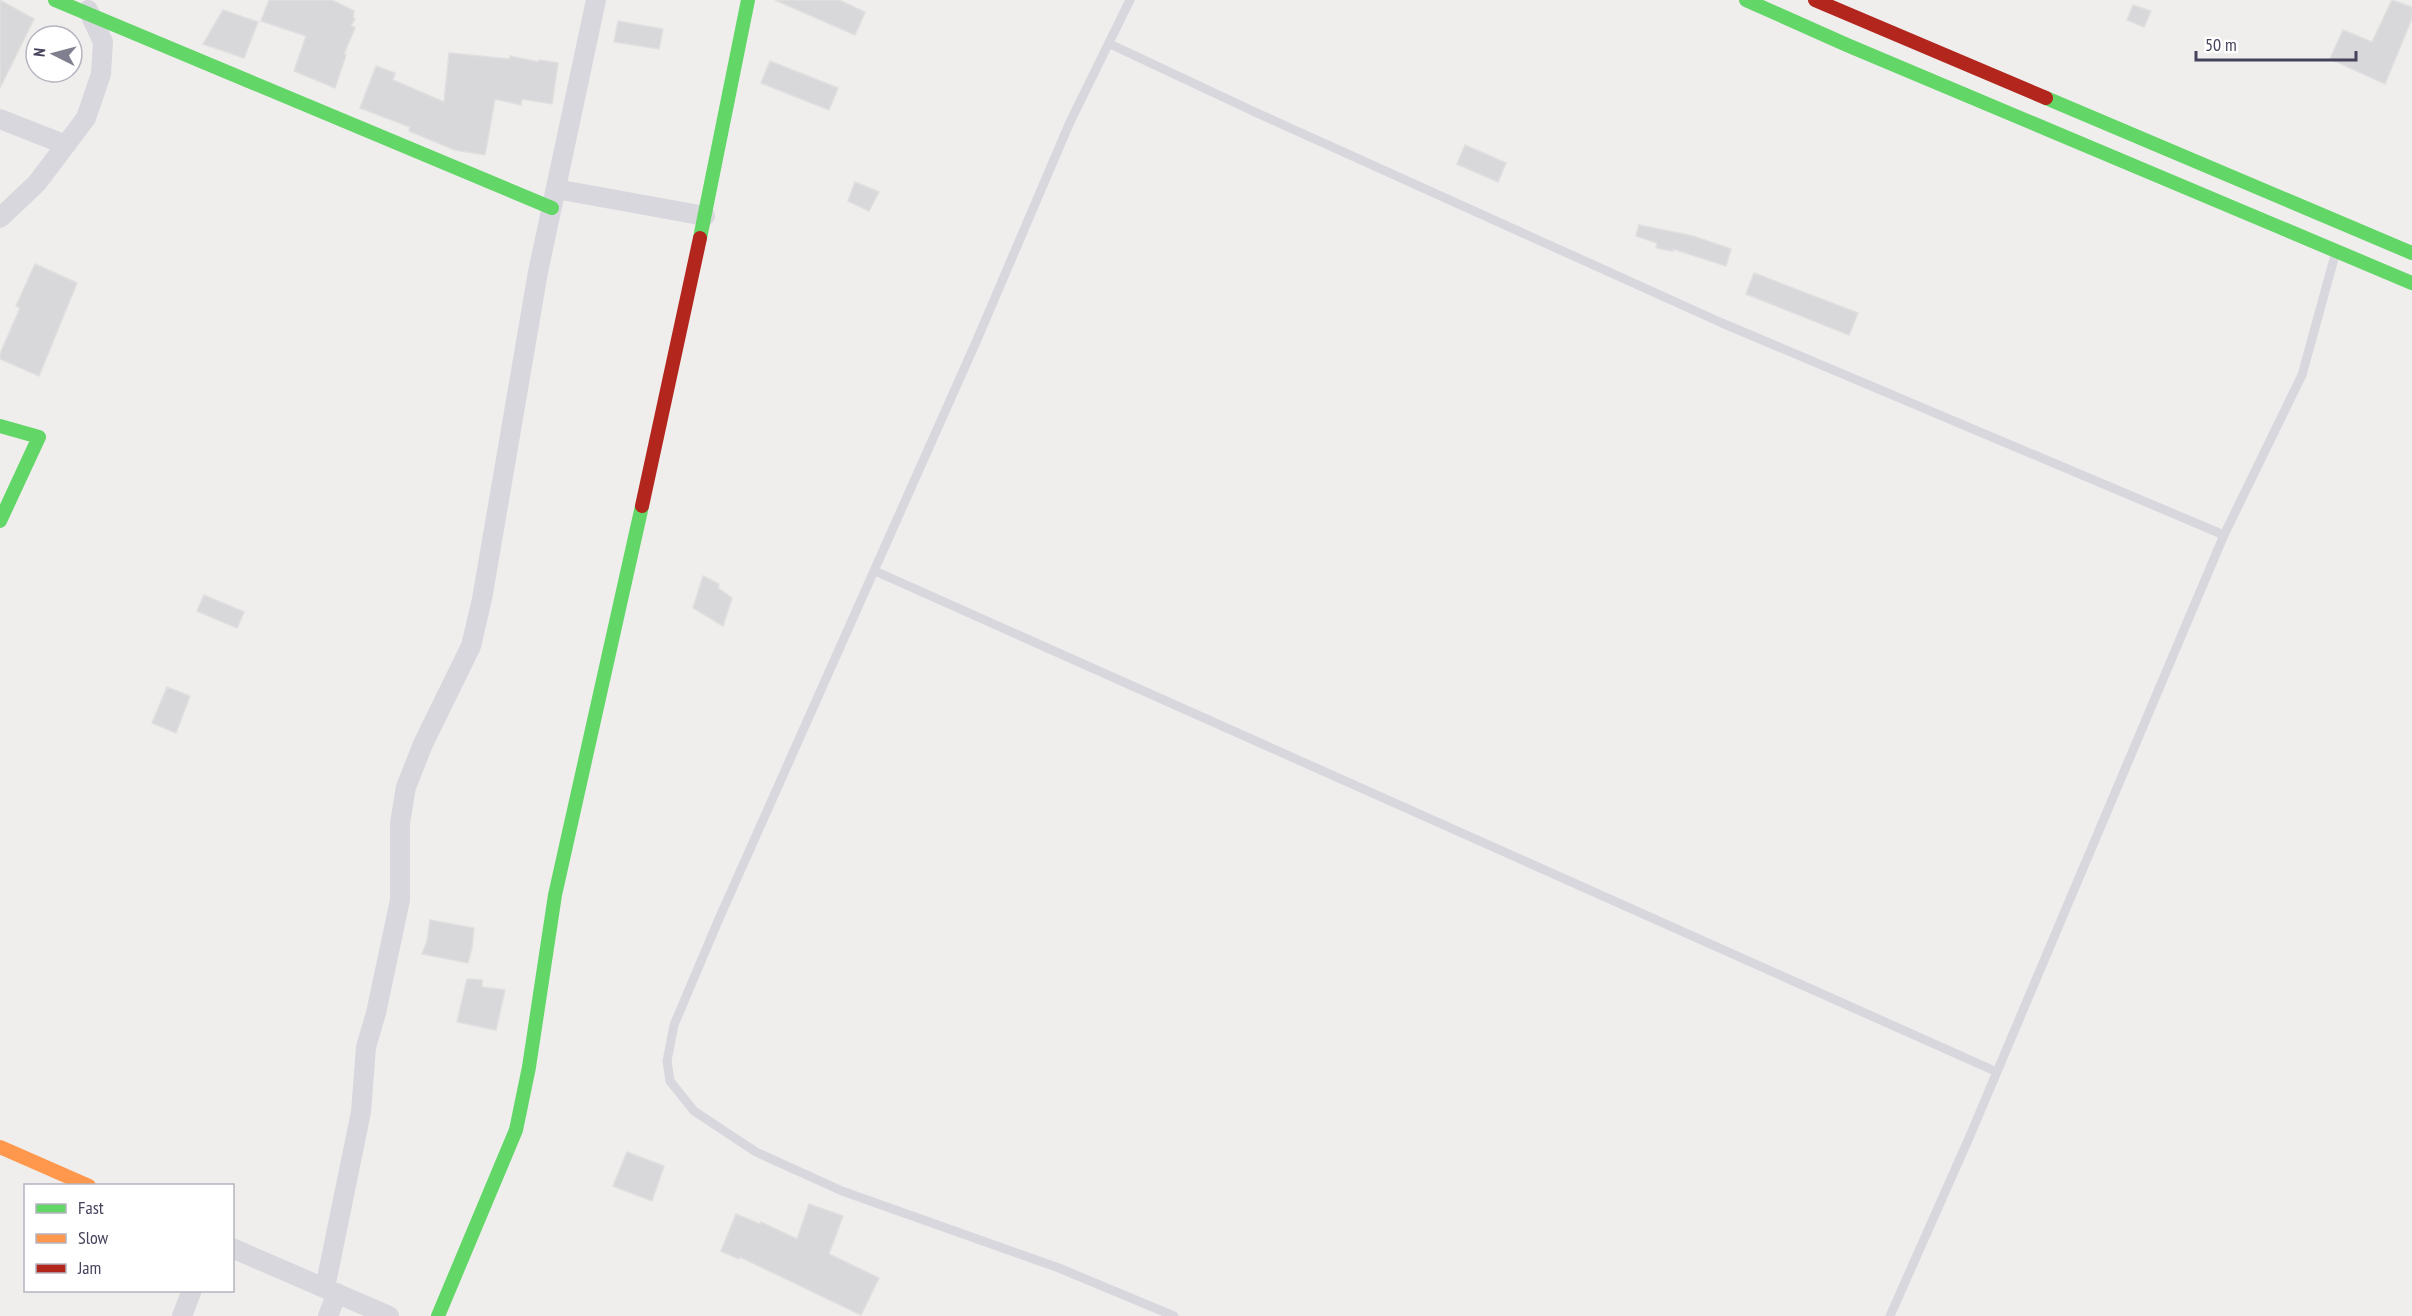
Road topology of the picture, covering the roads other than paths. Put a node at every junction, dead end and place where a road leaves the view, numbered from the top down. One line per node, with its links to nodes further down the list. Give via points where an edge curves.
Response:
1 (55, 0): 7 (street)
2 (596, 0): 11 (street)
3 (748, 0): 12 (street)
4 (1130, 0): 8 (lane)
5 (1746, 0): 14 (street)
6 (1815, 0): 15 (street)
7 (87, 8): 10 (street, via 103,42 101,74 86,118); 11 (street)
8 (1110, 44): 19 (lane, via 1722,323); 20 (lane, via 1070,122)
9 (0, 119): 10 (street)
10 (66, 145): 13 (street, via 37,183)
11 (554, 199): 12 (street); 25 (street, via 471,646 406,787 400,823 400,900 366,1047 361,1112)
12 (705, 216): 30 (street, via 555,895 516,1130)
13 (0, 218)
14 (2336, 251): 16 (street); 19 (lane, via 2302,375)
15 (2412, 253)
16 (2412, 283)
17 (0, 426): 18 (street, via 39,437)
18 (0, 521)
19 (2224, 535): 21 (lane)
20 (875, 571): 21 (lane); 31 (lane, via 674,1025 667,1061 670,1081 694,1112 756,1152 842,1191 1059,1268)
21 (1997, 1072): 32 (lane)
22 (0, 1147): 23 (street)
23 (87, 1184)
24 (234, 1249): 25 (street)
25 (331, 1291): 28 (street); 29 (street)
26 (191, 1292): 27 (street)
27 (182, 1316)
28 (328, 1316)
29 (389, 1316)
30 (438, 1316)
31 (1174, 1316)
32 (1890, 1316)

